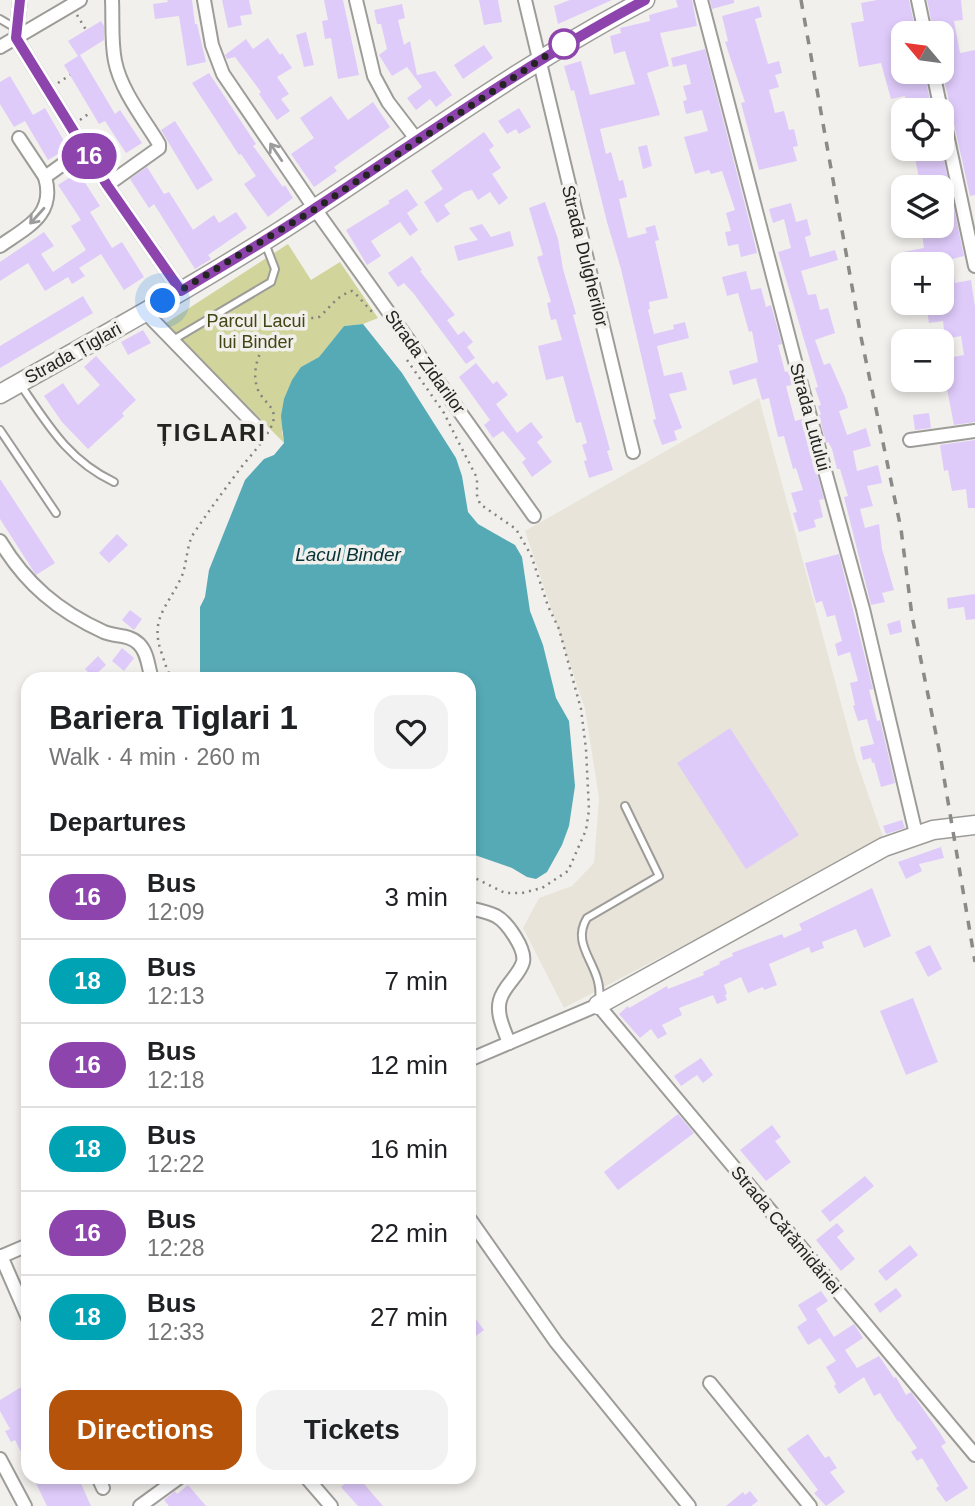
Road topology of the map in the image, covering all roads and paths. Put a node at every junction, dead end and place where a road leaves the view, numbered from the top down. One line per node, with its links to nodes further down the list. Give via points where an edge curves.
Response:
1 (20, 0): 13 (street)
2 (112, 0): 22 (street, via 118,71 159,148)
3 (204, 0): 23 (street, Strada Zidarilor, one-way to 3, via 223,74)
4 (356, 0): 18 (street, via 374,76)
5 (525, 0): 15 (street, Strada Dulgherilor)
6 (645, 0): 15 (street, Strada Țiglari)
7 (701, 0): 48 (street, Strada Lutului, via 863,609)
8 (918, 0): 11 (street)
9 (67, 4): 12 (path); 13 (street)
10 (0, 19): 13 (lane)
11 (922, 21)
12 (86, 30)
13 (16, 33): 14 (street); 19 (street)
14 (0, 47)
15 (538, 61): 18 (street, Strada Țiglari); 39 (street, Strada Dulgherilor)
16 (112, 132): 19 (path)
17 (19, 138): 21 (street)
18 (416, 140): 23 (street, Strada Țiglari)
19 (85, 150): 21 (street); 22 (street)
20 (954, 157): 24 (street)
21 (45, 177): 26 (street, one-way to 26, via 44,210)
22 (107, 185): 28 (street)
23 (315, 209): 25 (street, Strada Țiglari); 42 (street, Strada Zidarilor)
24 (969, 211): 27 (street)
25 (264, 241): 28 (street, Strada Țiglari); 31 (lane, via 275,269 271,282)
26 (0, 246)
27 (975, 267)
28 (181, 291): 29 (street, Strada Țiglari)
29 (145, 312): 31 (street); 33 (street, Strada Țiglari)
30 (377, 319): 45 (path, via 352,291 336,299 319,317 285,325 261,350 254,370 256,384 274,418 187,548 182,576 157,624)
31 (173, 340): 35 (street)
32 (402, 351): 49 (path, via 444,413 477,478 480,504 516,529 531,555 559,629 581,709 589,810 582,843 568,871 542,888 522,893 505,893)
33 (20, 383): 34 (street, Strada Țiglari); 40 (lane, via 58,440)
34 (0, 394)
35 (255, 425)
36 (0, 430): 41 (lane)
37 (975, 431): 38 (street)
38 (909, 440)
39 (633, 452)
40 (114, 482)
41 (56, 513)
42 (534, 516)
43 (0, 541): 44 (street, via 45,597 89,625 138,643)
44 (150, 672)
45 (168, 672)
46 (625, 806): 51 (lane, via 659,876 587,918 582,927 580,936 601,986)
47 (975, 825): 48 (street)
48 (916, 834): 51 (street, via 884,847)
49 (476, 878)
50 (476, 910): 52 (street, via 503,921 523,953 523,963 500,1000 501,1022)
51 (598, 1005): 52 (street); 59 (street, Strada Cărămidăriei)
52 (509, 1043): 53 (street)
53 (476, 1057)
54 (476, 1228): 66 (street, via 556,1342)
55 (21, 1248): 56 (street)
56 (0, 1256): 57 (street)
57 (21, 1302)
58 (710, 1383): 67 (street)
59 (975, 1455)
60 (0, 1459): 63 (street)
61 (170, 1484): 64 (street)
62 (312, 1484): 65 (street)
63 (25, 1506)
64 (140, 1506)
65 (331, 1506)
66 (689, 1506)
67 (810, 1506)

